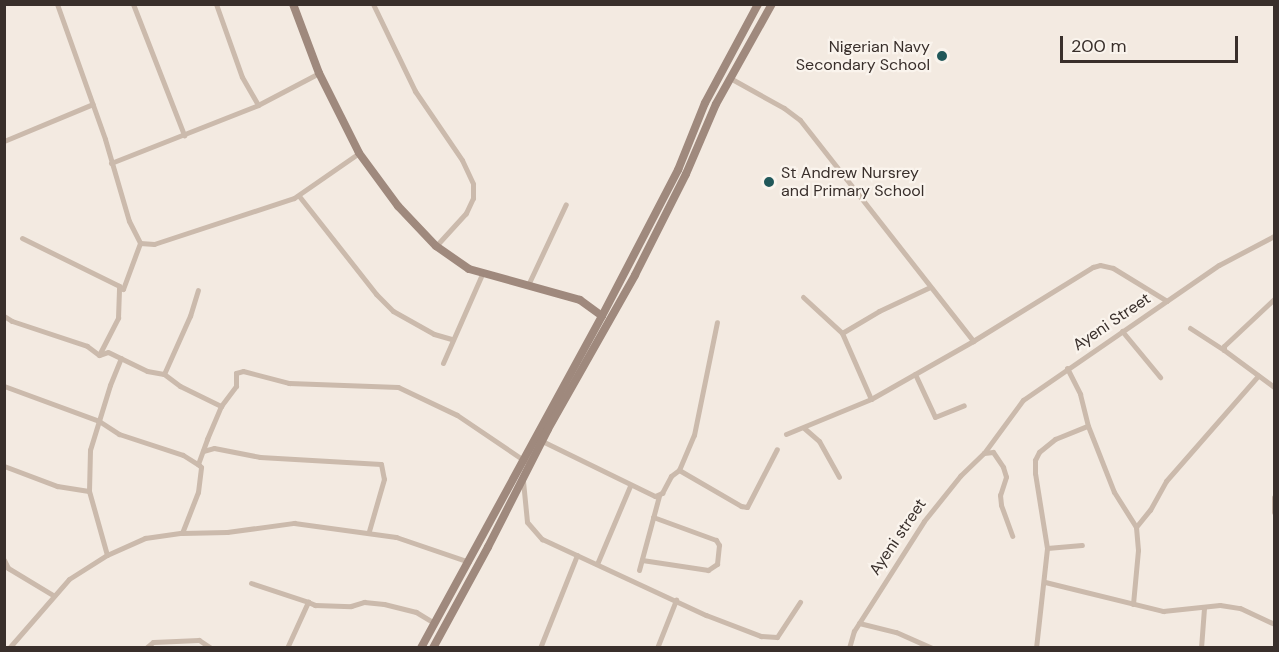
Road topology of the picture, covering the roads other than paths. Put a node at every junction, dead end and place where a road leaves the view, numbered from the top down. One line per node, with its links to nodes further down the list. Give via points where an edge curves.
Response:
1 (57, 4): 10 (street)
2 (134, 4): 12 (street)
3 (216, 4): 11 (street, via 242,77)
4 (293, 4): 8 (main road)
5 (373, 4): 22 (street, via 415,91 462,160 473,184 473,198 466,213)
6 (758, 4): 16 (main road, via 705,103)
7 (772, 4): 9 (main road)
8 (320, 72): 11 (street); 14 (main road)
9 (730, 78): 16 (main road); 26 (street, via 800,120)
10 (93, 104): 13 (street); 15 (street)
11 (258, 105): 12 (street)
12 (184, 135): 15 (street)
13 (4, 141)
14 (359, 153): 17 (street); 22 (main road, via 398,206)
15 (111, 163): 21 (street)
16 (682, 172): 32 (main road); 50 (main road, via 635,275)
17 (299, 196): 21 (street, via 154,244); 37 (street, via 393,311 434,334)
18 (566, 204): 24 (street)
19 (1275, 236): 30 (street, Ayeni Street, via 1219,265)
20 (22, 238): 25 (street)
21 (140, 243): 25 (street, via 123,289)
22 (436, 246): 23 (main road)
23 (482, 274): 24 (main road); 37 (street)
24 (528, 285): 32 (main road, via 580,300)
25 (119, 286): 40 (street, via 118,318)
26 (930, 287): 36 (street); 38 (street)
27 (198, 290): 44 (street)
28 (803, 297): 36 (street)
29 (1275, 299): 39 (street)
30 (1167, 301): 35 (street, Ayeni Street); 38 (street, via 1113,268 1100,265)
31 (4, 316): 40 (street, via 87,346)
32 (603, 316): 50 (main road)
33 (717, 322): 65 (street, via 694,435)
34 (1190, 328): 39 (street)
35 (1122, 331): 43 (street, Ayeni Street); 47 (street)
36 (842, 333): 51 (street)
37 (452, 339): 42 (street)
38 (973, 341): 45 (street)
39 (1224, 350): 46 (street)
40 (99, 355): 41 (street, via 108,352)
41 (121, 358): 44 (street); 54 (street)
42 (443, 363)
43 (1067, 368): 55 (street, via 1080,394); 61 (street, Ayeni Street, via 1023,400)
44 (164, 374): 53 (street)
45 (915, 374): 51 (street); 52 (street, via 934,417)
46 (1258, 376): 49 (street); 74 (street, via 1166,482)
47 (1160, 377)
48 (4, 386): 54 (street)
49 (1275, 387)
50 (562, 396): 58 (main road); 62 (main road)
51 (871, 399): 56 (street)
52 (964, 405)
53 (221, 406): 60 (street); 62 (street, via 236,386 236,373 243,371 289,382 398,387 457,415)
54 (99, 421): 64 (street, via 118,434); 69 (street, via 90,450)
55 (1088, 426): 74 (street, via 1113,492); 79 (street, via 1055,439 1035,460)
56 (804, 428): 57 (street); 66 (street, via 819,441)
57 (786, 434)
58 (542, 441): 67 (main road); 68 (street)
59 (777, 449): 65 (street, via 747,507)
60 (203, 451): 64 (street, via 198,464); 75 (street, via 214,447 260,457 381,464 384,479)
61 (984, 453): 77 (street, via 993,452 1003,467 1006,477 1000,505); 96 (street, Ayeni street, via 924,521)
62 (525, 461): 84 (main road)
63 (4, 466): 69 (street, via 57,486)
64 (201, 466): 76 (street, via 198,492)
65 (679, 470): 70 (street)
66 (839, 477)
67 (523, 481): 81 (street, via 527,522 542,539); 105 (main road)
68 (630, 486): 70 (street); 85 (street)
69 (89, 491): 80 (street)
70 (659, 496): 73 (street)
71 (1275, 497): 72 (street)
72 (1275, 512)
73 (653, 517): 83 (street); 83 (street, via 716,540 717,564 708,570)
74 (1136, 526): 93 (street)
75 (369, 531): 76 (street, via 294,523 227,532); 84 (street)
76 (182, 533): 80 (street, via 144,538)
77 (1012, 536)
78 (1082, 544): 79 (street)
79 (1047, 548): 87 (street)
80 (108, 555): 89 (street, via 69,579)
81 (577, 555): 85 (street); 106 (street)
82 (4, 560): 89 (street, via 8,568)
83 (642, 560): 86 (street)
84 (470, 562): 95 (main road)
85 (597, 564): 90 (street)
86 (639, 570)
87 (1045, 582): 93 (street); 110 (street)
88 (252, 583): 91 (street)
89 (53, 595): 98 (street)
90 (676, 600): 92 (street, via 771,638 781,634); 107 (street)
91 (308, 602): 95 (street, via 384,604 416,612); 103 (street)
92 (800, 602)
93 (1133, 604): 94 (street, via 1163,611)
94 (1204, 608): 97 (street, via 1240,608); 111 (street)
95 (434, 623): 104 (main road)
96 (859, 623): 108 (street, Ayeni street); 109 (street, via 896,632)
97 (1275, 624)
98 (10, 647)
99 (81, 648): 100 (street)
100 (86, 648)
101 (146, 648): 102 (street, via 153,642 199,640)
102 (211, 648)
103 (287, 648)
104 (422, 648)
105 (433, 648)
106 (540, 648)
107 (657, 648)
108 (849, 648)
109 (932, 648)
110 (1036, 648)
111 (1201, 648)

